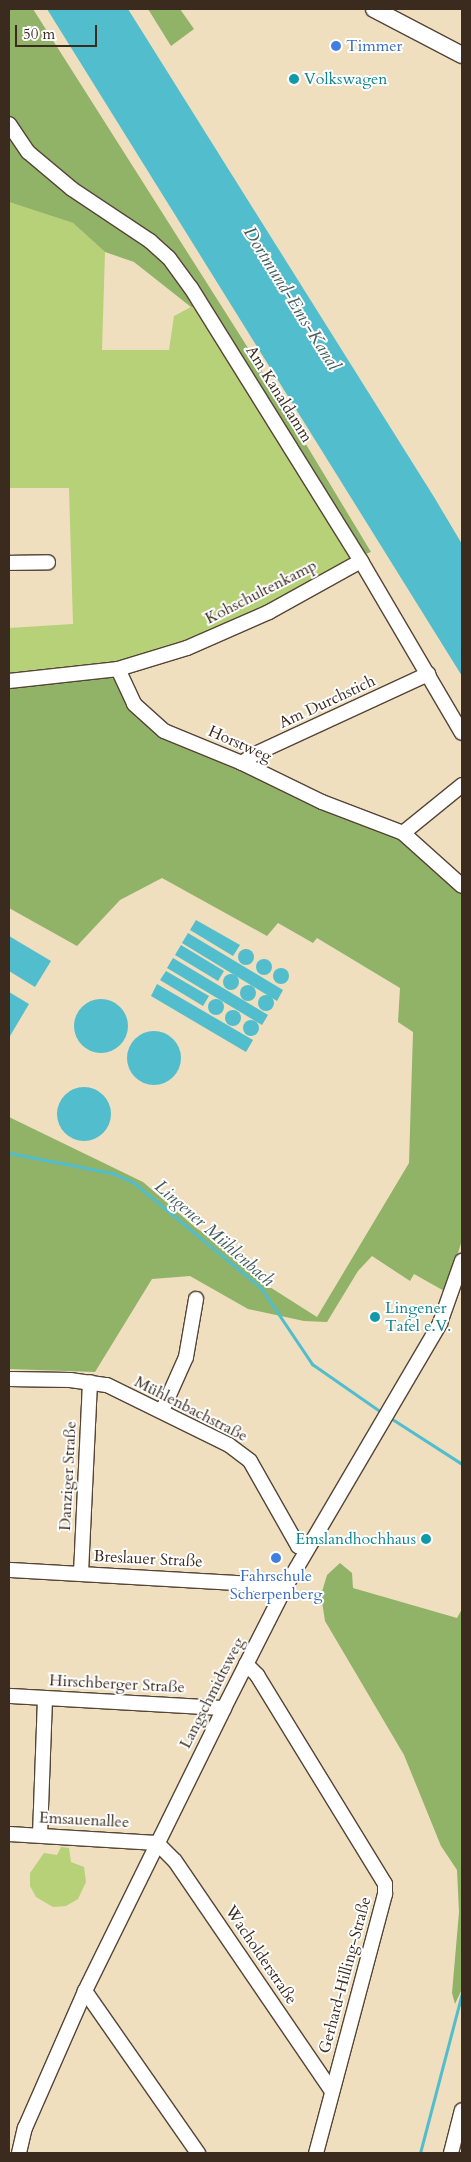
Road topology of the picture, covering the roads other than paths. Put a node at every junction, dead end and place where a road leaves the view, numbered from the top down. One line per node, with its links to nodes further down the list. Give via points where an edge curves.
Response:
1 (374, 9): 2 (main road)
2 (462, 55)
3 (9, 124): 4 (street, Am Kanaldamm, via 28,152 55,175 169,258 210,315)
4 (361, 561): 7 (street, Kohschultenkamp, via 269,612 187,648); 8 (street, Am Kanaldamm)
5 (48, 562): 6 (street)
6 (9, 563)
7 (118, 669): 9 (street); 11 (street, Horstweg, via 134,704 146,718 164,731)
8 (428, 674): 10 (street, Am Kanaldamm); 11 (street, Am Durchstich, via 255,754)
9 (9, 681)
10 (462, 732)
11 (242, 763): 13 (street, Horstweg, via 322,802)
12 (462, 785): 13 (street)
13 (403, 833): 14 (street, Horstweg)
14 (462, 886)
15 (462, 1261): 20 (street, Langschmidtsweg, via 447,1309)
16 (196, 1300): 19 (street, via 186,1357)
17 (9, 1379): 18 (street, Mühlenbachstraße)
18 (90, 1382): 19 (street, Mühlenbachstraße, via 107,1386); 22 (street, Danziger Straße)
19 (162, 1411): 20 (street, Mühlenbachstraße, via 243,1454 262,1480 298,1546)
20 (307, 1549): 23 (street, Langschmidtsweg)
21 (9, 1570): 22 (street, Breslauer Straße)
22 (81, 1573): 23 (street, Breslauer Straße)
23 (286, 1586): 24 (street, Langschmidtsweg)
24 (246, 1664): 27 (street, Langschmidtsweg); 32 (street, Gerhard-Hilling-Straße, via 257,1675 385,1884)
25 (9, 1696): 26 (street, Hirschberger Straße)
26 (45, 1698): 27 (street, Hirschberger Straße); 29 (street)
27 (224, 1708): 30 (street, Langschmidtsweg)
28 (9, 1834): 29 (street, Emsauenallee)
29 (40, 1835): 30 (street, Emsauenallee)
30 (157, 1842): 31 (street, Langschmidtsweg); 32 (street, Wacholderstraße, via 174,1861)
31 (85, 1991): 34 (street, Langschmidtsweg, via 25,2128); 35 (street)
32 (332, 2091): 36 (street, Gerhard-Hilling-Straße)
33 (462, 2110): 37 (street)
34 (19, 2153)
35 (198, 2153)
36 (316, 2153)
37 (452, 2153)

